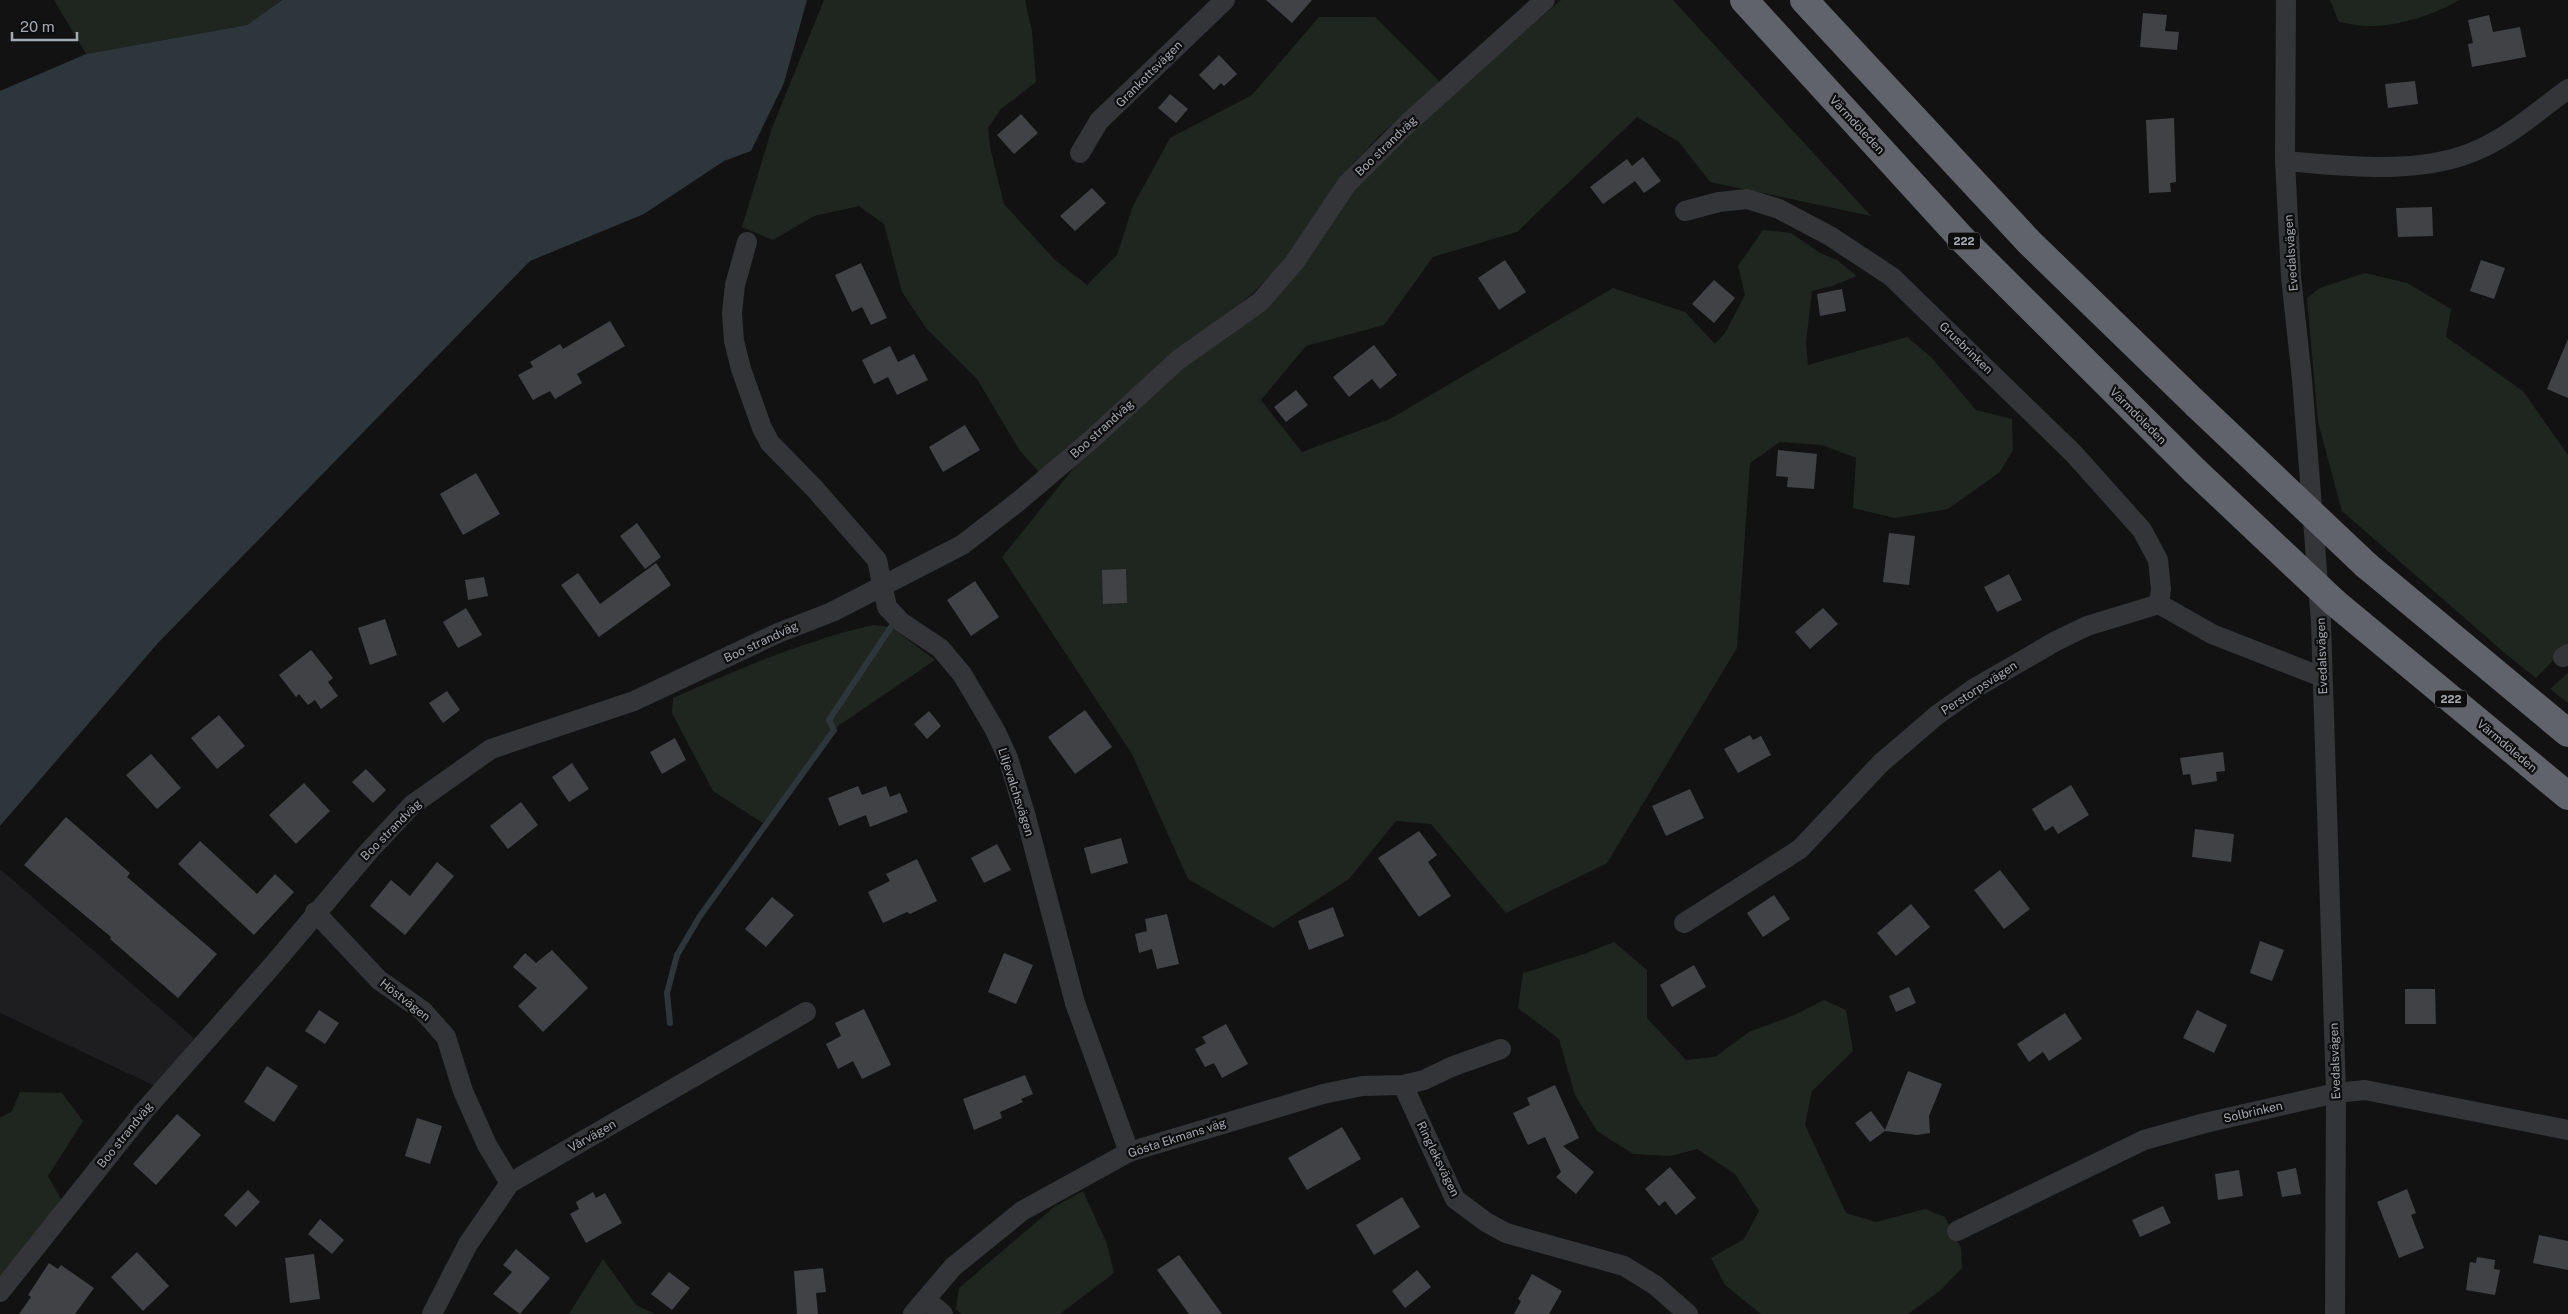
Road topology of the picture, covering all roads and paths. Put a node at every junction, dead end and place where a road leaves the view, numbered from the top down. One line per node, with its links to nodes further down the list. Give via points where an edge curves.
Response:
1 (1225, 0): 7 (street, Grankottsvägen, via 1099,122)
2 (1545, 0): 11 (street, Boo strandväg, via 1407,124 1347,184 1294,263 1260,302 1178,360 1092,439 962,545)
3 (1744, 0): 15 (highway, Värmdöleden / 222, bridge, via 1963,240 2195,471 2334,602)
4 (1804, 0): 14 (highway, bridge, via 2029,242 2197,405 2366,565)
5 (2286, 0): 8 (street, Evedalsvägen)
6 (2568, 89): 8 (street, via 2526,123 2480,149 2450,160 2404,166 2354,167)
7 (1080, 153)
8 (2285, 161): 13 (street, Evedalsvägen, via 2291,277 2320,602)
9 (1685, 211): 12 (street, Grusbrinken, via 1747,198 1779,209 1822,231 1892,277 2067,447 2142,530 2158,560)
10 (746, 242): 11 (street, Liljevalchsvägen, via 735,286 732,313 734,341 762,428 770,443 877,560)
11 (881, 586): 16 (street, Boo strandväg, via 832,612 634,701 491,749 412,805); 23 (street, Liljevalchsvägen, via 887,606 901,622 940,648 962,674 1008,758 1075,1003)
12 (2159, 604): 13 (street, via 2212,634); 17 (street, Perstorpsvägen, via 2087,626 1976,688 1937,715 1881,763 1800,849)
13 (2322, 677): 21 (street, Evedalsvägen)
14 (2568, 732)
15 (2568, 796)
16 (316, 912): 24 (street, Höstvägen, via 379,980 423,1011 446,1037 463,1091 487,1145); 26 (street, Boo strandväg, via 145,1110)
17 (1684, 923)
18 (806, 1012): 24 (street, Vårvägen)
19 (1501, 1049): 20 (street, via 1424,1080)
20 (1403, 1085): 23 (street, Gösta Ekmans väg, via 1362,1086 1323,1094); 30 (street, Ringleksvägen, via 1455,1199 1506,1233 1624,1266 1655,1285)
21 (2336, 1093): 22 (street, Solbrinken, via 2364,1090); 25 (street, Solbrinken, via 2144,1140); 31 (street, Evedalsvägen)
22 (2568, 1130)
23 (1129, 1152): 27 (street, Gösta Ekmans väg, via 1052,1192 1022,1212 953,1267)
24 (510, 1183): 28 (street, Vårvägen, via 468,1244)
25 (1957, 1231)
26 (0, 1292)
27 (920, 1307): 29 (street)
28 (432, 1314)
29 (943, 1314)
30 (1688, 1314)
31 (2335, 1314)

